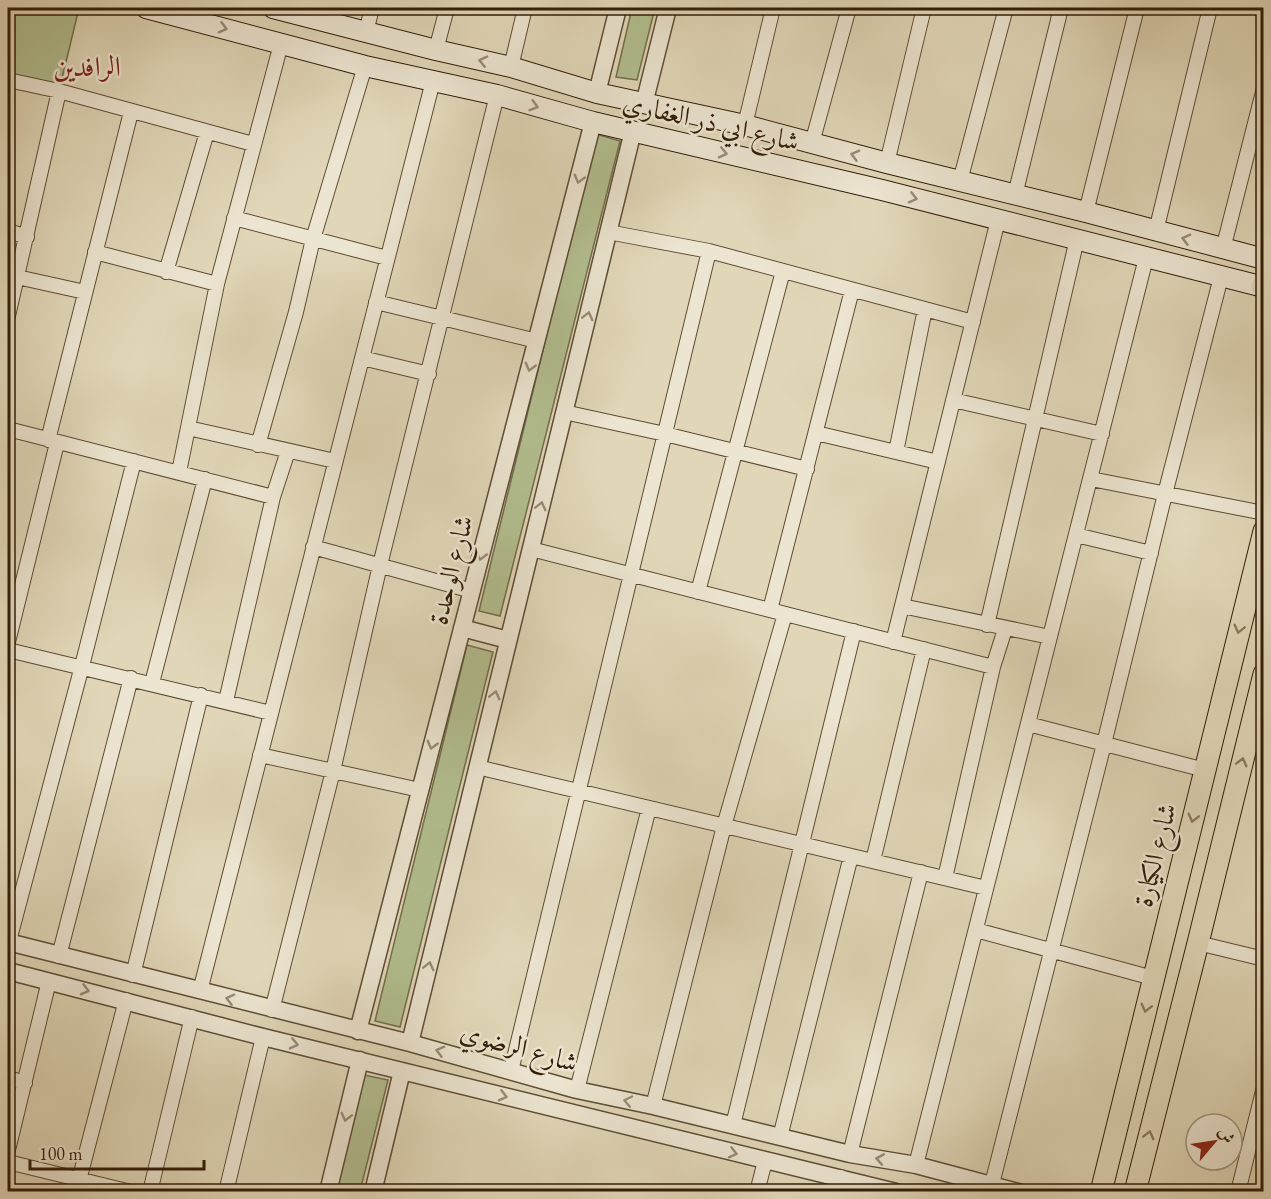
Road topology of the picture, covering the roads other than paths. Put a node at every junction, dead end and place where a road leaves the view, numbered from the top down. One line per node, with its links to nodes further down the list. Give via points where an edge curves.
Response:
1 (146, 8): 17 (main road, شارع ابي ذر الغفاري, one-way to 17)
2 (372, 8): 16 (street)
3 (447, 8): 18 (street)
4 (525, 8): 21 (street)
5 (618, 8): 26 (street)
6 (668, 8): 28 (street)
7 (773, 8): 31 (street)
8 (849, 8): 34 (street)
9 (924, 8): 36 (street)
10 (1006, 8): 37 (street)
11 (1061, 8): 38 (street)
12 (1137, 8): 40 (street)
13 (1210, 8): 45 (street)
14 (286, 9): 15 (main road, شارع ابي ذر الغفاري)
15 (339, 24): 16 (main road, شارع ابي ذر الغفاري); 19 (main road)
16 (366, 32): 18 (main road, شارع ابي ذر الغفاري)
17 (282, 44): 19 (main road, شارع ابي ذر الغفاري); 35 (street)
18 (436, 50): 21 (main road, شارع ابي ذر الغفاري, one-way to 18)
19 (331, 57): 20 (main road, شارع ابي ذر الغفاري)
20 (365, 66): 23 (main road, شارع ابي ذر الغفاري); 48 (street)
21 (511, 67): 26 (main road, شارع ابي ذر الغفاري)
22 (8, 80): 25 (street)
23 (433, 81): 27 (main road, شارع ابي ذر الغفاري); 53 (street)
24 (1263, 88): 50 (street)
25 (59, 91): 29 (street); 47 (street)
26 (597, 93): 28 (main road, شارع ابي ذر الغفاري)
27 (497, 95): 30 (main road, شارع ابي ذر الغفاري, one-way to 30); 67 (street)
28 (644, 104): 31 (main road, شارع ابي ذر الغفاري)
29 (130, 112): 33 (street); 52 (street)
30 (593, 122): 32 (main road, شارع ابي ذر الغفاري); 69 (street, شارع الوحدة, one-way to 69)
31 (745, 125): 34 (main road, شارع ابي ذر الغفاري)
32 (633, 131): 42 (main road, شارع ابي ذر الغفاري, one-way to 42); 46 (street)
33 (207, 132): 35 (street); 57 (street)
34 (812, 143): 36 (main road, شارع ابي ذر الغفاري, one-way to 34)
35 (253, 144): 41 (street)
36 (887, 163): 37 (main road, شارع ابي ذر الغفاري)
37 (960, 181): 38 (main road, شارع ابي ذر الغفاري)
38 (1015, 195): 39 (main road, شارع ابي ذر الغفاري)
39 (1051, 204): 40 (main road, شارع ابي ذر الغفاري); 44 (main road)
40 (1086, 212): 45 (main road, شارع ابي ذر الغفاري)
41 (234, 218): 48 (street); 60 (street)
42 (998, 220): 44 (main road, شارع ابي ذر الغفاري); 68 (street)
43 (8, 231): 47 (street)
44 (1044, 231): 49 (main road, شارع ابي ذر الغفاري)
45 (1156, 231): 50 (main road, شارع ابي ذر الغفاري, one-way to 45)
46 (608, 232): 51 (street); 73 (street, one-way to 46)
47 (27, 237): 58 (street)
48 (313, 239): 53 (street); 81 (street)
49 (1077, 239): 54 (main road, شارع ابي ذر الغفاري); 74 (street)
50 (1223, 249): 55 (main road, شارع ابي ذر الغفاري)
51 (709, 251): 56 (street); 78 (street)
52 (95, 252): 57 (street); 63 (street)
53 (387, 258): 64 (street)
54 (1146, 258): 59 (main road, شارع ابي ذر الغفاري); 79 (street)
55 (1263, 259)
56 (783, 271): 62 (street); 83 (street)
57 (166, 272): 60 (street)
58 (12, 276): 63 (street); 66 (street)
59 (1221, 277): 61 (main road, شارع ابي ذر الغفاري); 92 (street)
60 (217, 284): 75 (street)
61 (1263, 287)
62 (852, 290): 65 (street); 77 (street)
63 (85, 292): 80 (street)
64 (376, 302): 67 (street); 70 (street)
65 (925, 309): 68 (street); 84 (street)
66 (8, 316)
67 (443, 318): 69 (street); 71 (street)
68 (973, 322): 72 (street)
69 (537, 341): 102 (street, شارع الوحدة, one-way to 102)
70 (362, 358): 71 (street); 86 (street)
71 (429, 374): 100 (street)
72 (953, 400): 74 (street); 87 (street)
73 (564, 412): 78 (street); 98 (street, one-way to 73)
74 (1034, 418): 79 (street); 107 (street)
75 (188, 428): 81 (street); 89 (street)
76 (8, 429): 80 (street)
77 (816, 433): 84 (street); 88 (street)
78 (665, 434): 83 (street); 101 (street)
79 (1102, 434): 91 (street)
80 (52, 442): 85 (street); 113 (street)
81 (258, 445): 82 (street)
82 (288, 451): 86 (street); 93 (street)
83 (735, 452): 88 (street); 103 (street)
84 (896, 452): 87 (street)
85 (134, 461): 89 (street); 117 (street)
86 (335, 461): 97 (street)
87 (938, 462): 104 (street)
88 (807, 469): 105 (street)
89 (179, 472): 90 (street)
90 (205, 479): 93 (street); 121 (street)
91 (1090, 479): 92 (street); 96 (street)
92 (1165, 494): 94 (street); 99 (street)
93 (273, 497): 123 (street)
94 (1263, 513)
95 (1263, 531): 130 (main road, شارع الكيارة, one-way to 130)
96 (1076, 535): 99 (street); 111 (street)
97 (314, 547): 100 (street); 124 (street)
98 (531, 549): 101 (street); 112 (street)
99 (1151, 553): 127 (street)
100 (380, 565): 102 (street); 131 (street)
101 (631, 574): 103 (street); 133 (street)
102 (472, 591): 108 (street, شارع الوحدة)
103 (698, 592): 105 (street)
104 (902, 606): 107 (street); 114 (street)
105 (770, 610): 106 (street)
106 (784, 614): 110 (street); 135 (street)
107 (987, 625): 109 (street)
108 (462, 628): 112 (street); 132 (street, شارع الوحدة, one-way to 132)
109 (1005, 629): 111 (street); 118 (street)
110 (854, 632): 114 (street); 136 (street)
111 (1050, 637): 125 (street)
112 (508, 640): 129 (street, one-way to 112)
113 (8, 642)
114 (893, 642): 116 (street)
115 (8, 650): 117 (street)
116 (924, 650): 118 (street); 138 (street)
117 (82, 666): 120 (street); 147 (street)
118 (993, 667): 140 (street)
119 (1263, 674): 126 (main road)
120 (131, 678): 121 (street); 149 (street)
121 (152, 683): 122 (street)
122 (201, 695): 123 (street); 152 (street)
123 (226, 701): 124 (street)
124 (271, 712): 128 (street)
125 (1028, 724): 127 (street); 141 (street)
126 (1257, 731): 143 (main road, one-way to 126)
127 (1104, 744): 130 (street); 148 (street)
128 (260, 755): 131 (street); 155 (street)
129 (477, 767): 133 (street); 161 (street, one-way to 129)
130 (1205, 770): 142 (main road, شارع الكيارة, one-way to 142)
131 (333, 771): 132 (street); 157 (street)
132 (420, 790): 159 (street, شارع الوحدة)
133 (579, 791): 134 (street); 164 (street)
134 (649, 808): 135 (street); 168 (street)
135 (724, 826): 136 (street); 169 (street)
136 (802, 844): 137 (street); 171 (street)
137 (851, 856): 138 (street); 172 (street)
138 (873, 861): 139 (street)
139 (921, 872): 140 (street); 175 (street)
140 (945, 878): 141 (street)
141 (986, 888): 145 (street)
142 (1174, 893): 143 (main road, via 1186,905); 144 (main road, شارع الكيارة)
143 (1207, 904): 146 (main road)
144 (1167, 924): 146 (main road, via 1186,920 1194,924); 153 (main road, شارع الكيارة)
145 (976, 930): 148 (street); 178 (street)
146 (1200, 938): 150 (street); 191 (main road, one-way to 146)
147 (8, 943): 149 (street, شارع الرضوي)
148 (1051, 950): 153 (street); 180 (street)
149 (59, 956): 152 (street, شارع الرضوي)
150 (1263, 959)
151 (8, 971): 154 (street, شارع الرضوي)
152 (133, 975): 155 (street, شارع الرضوي)
153 (1153, 978): 190 (main road, شارع الكيارة, one-way to 190)
154 (49, 981): 156 (street, شارع الرضوي, one-way to 156); 166 (street)
155 (200, 991): 157 (street, شارع الرضوي, one-way to 155)
156 (126, 1000): 158 (street, شارع الرضوي); 181 (street)
157 (272, 1010): 159 (street, شارع الرضوي)
158 (192, 1017): 160 (street, شارع الرضوي); 183 (street)
159 (358, 1031): 161 (street, شارع الرضوي)
160 (263, 1037): 162 (street, شارع الرضوي, one-way to 162); 184 (street)
161 (410, 1043): 164 (street, شارع الرضوي, one-way to 161)
162 (360, 1060): 163 (street, شارع الرضوي); 185 (street, one-way to 185)
163 (402, 1071): 173 (street, شارع الرضوي, one-way to 173); 186 (street)
164 (511, 1071): 168 (street, شارع الرضوي)
165 (8, 1078): 166 (street)
166 (25, 1083): 174 (street)
167 (1263, 1087): 192 (street)
168 (578, 1090): 169 (street, شارع الرضوي, one-way to 168)
169 (653, 1106): 170 (street, شارع الرضوي)
170 (706, 1119): 171 (street, شارع الرضوي); 173 (street)
171 (733, 1125): 172 (street, شارع الرضوي)
172 (780, 1137): 175 (street, شارع الرضوي)
173 (700, 1145): 176 (street, شارع الرضوي, one-way to 176)
174 (8, 1150)
175 (850, 1154): 178 (street, شارع الرضوي, one-way to 175)
176 (765, 1161): 179 (street, شارع الرضوي); 187 (street)
177 (8, 1162): 181 (street)
178 (916, 1165): 180 (street, شارع الرضوي)
179 (839, 1184): 188 (street, شارع الرضوي)
180 (992, 1184): 189 (street, شارع الرضوي)
181 (77, 1185): 182 (street)
182 (131, 1191)
183 (150, 1191)
184 (226, 1191)
185 (328, 1191)
186 (373, 1191)
187 (758, 1191)
188 (896, 1191)
189 (1018, 1191)
190 (1101, 1191)
191 (1135, 1191)
192 (1238, 1191)

